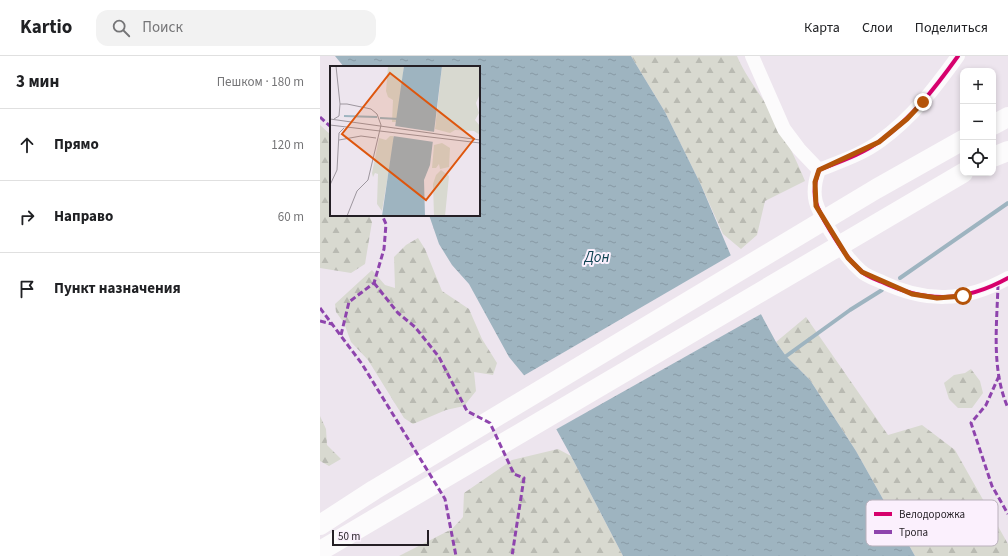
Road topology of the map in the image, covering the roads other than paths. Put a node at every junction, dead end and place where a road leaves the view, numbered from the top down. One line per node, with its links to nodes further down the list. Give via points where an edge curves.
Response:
1 (752, 56): 8 (street, via 784,129)
2 (958, 56): 8 (street, via 923,102 879,142)
3 (1008, 117): 4 (highway)
4 (996, 123)
5 (960, 142): 11 (highway, via 876,189 374,490)
6 (1008, 151): 7 (highway)
7 (996, 156)
8 (819, 170): 10 (street, via 815,182 816,206 848,258 862,272 912,294 937,298 963,296)
9 (960, 175): 12 (highway)
10 (1008, 278)
11 (320, 525)
12 (320, 551)

